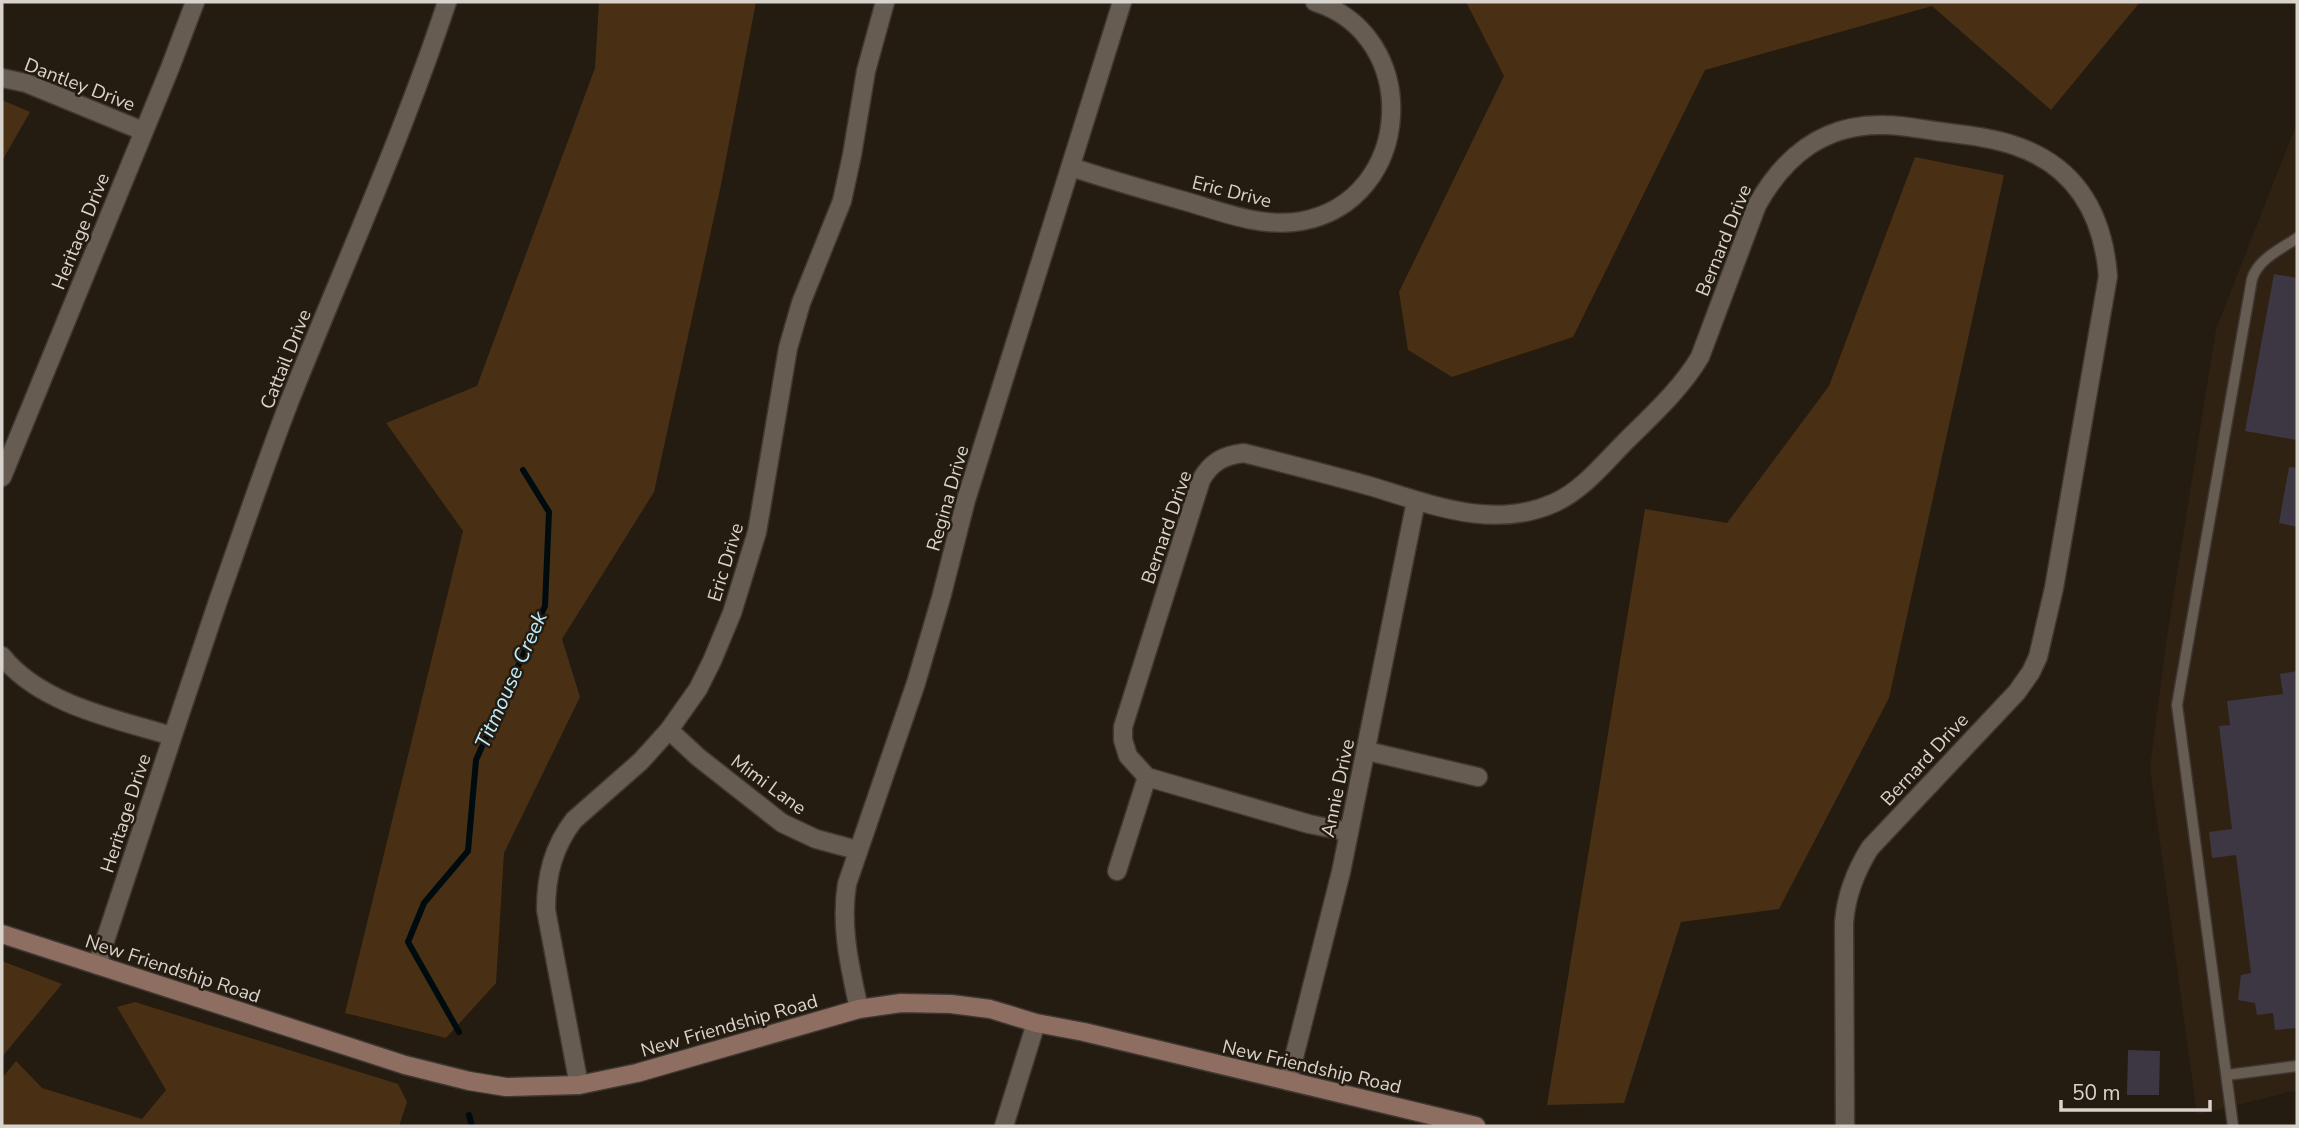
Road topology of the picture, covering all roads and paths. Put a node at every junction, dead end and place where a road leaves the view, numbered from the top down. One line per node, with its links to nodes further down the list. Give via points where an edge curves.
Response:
1 (195, 2): 7 (street, Heritage Drive)
2 (447, 2): 14 (street, Cattail Drive, via 370,209 290,400)
3 (886, 2): 13 (street, Eric Drive, via 866,71 842,201 788,348 768,479 748,565 712,662)
4 (1122, 2): 8 (street, Regina Drive)
5 (1315, 2): 8 (street, Eric Drive, via 1344,16 1362,33 1377,53 1391,93 1390,136 1383,155 1374,172 1344,203 1303,221 1267,223)
6 (2, 78): 7 (street, Dantley Drive, via 26,83)
7 (144, 131): 10 (street, Heritage Drive)
8 (1071, 167): 19 (street, Regina Drive, via 966,500 916,683)
9 (2297, 238): 26 (lane, via 2264,261 2252,279 2177,705)
10 (2, 477)
11 (1416, 501): 15 (street, Annie Drive); 16 (street, Bernard Drive, via 1244,453 1214,462 1200,480 1123,727 1128,756); 31 (street, Bernard Drive, via 1505,516 1556,502 1585,483 1693,368 1757,205 1787,162 1815,140 1871,125 1976,136 2038,154 2078,189 2099,226 2107,287 2038,657 2017,692 1870,848 1853,878 1844,923)
12 (2, 656): 14 (street, Heritage Drive, via 24,679 57,698)
13 (669, 730): 19 (street, Mimi Lane, via 782,823 816,839); 28 (street, Eric Drive, via 566,830 549,867 546,910)
14 (172, 736): 22 (street, Heritage Drive)
15 (1367, 751): 17 (street); 18 (street, Annie Drive)
16 (1147, 777): 18 (street); 20 (street)
17 (1478, 777)
18 (1349, 832): 27 (street, Annie Drive)
19 (857, 850): 23 (street, Regina Drive, via 843,921)
20 (1117, 871)
21 (2, 934): 22 (street, New Friendship Road)
22 (97, 965): 28 (street, New Friendship Road, via 393,1061 469,1081 506,1087)
23 (859, 1009): 24 (street, New Friendship Road, via 901,1003 951,1004 990,1009); 28 (street, New Friendship Road, via 637,1073)
24 (1036, 1023): 27 (street, New Friendship Road); 29 (street)
25 (2297, 1066): 26 (lane)
26 (2227, 1075): 32 (lane)
27 (1288, 1081): 30 (street, New Friendship Road)
28 (579, 1084)
29 (1004, 1126)
30 (1476, 1126)
31 (1845, 1126)
32 (2233, 1126)

